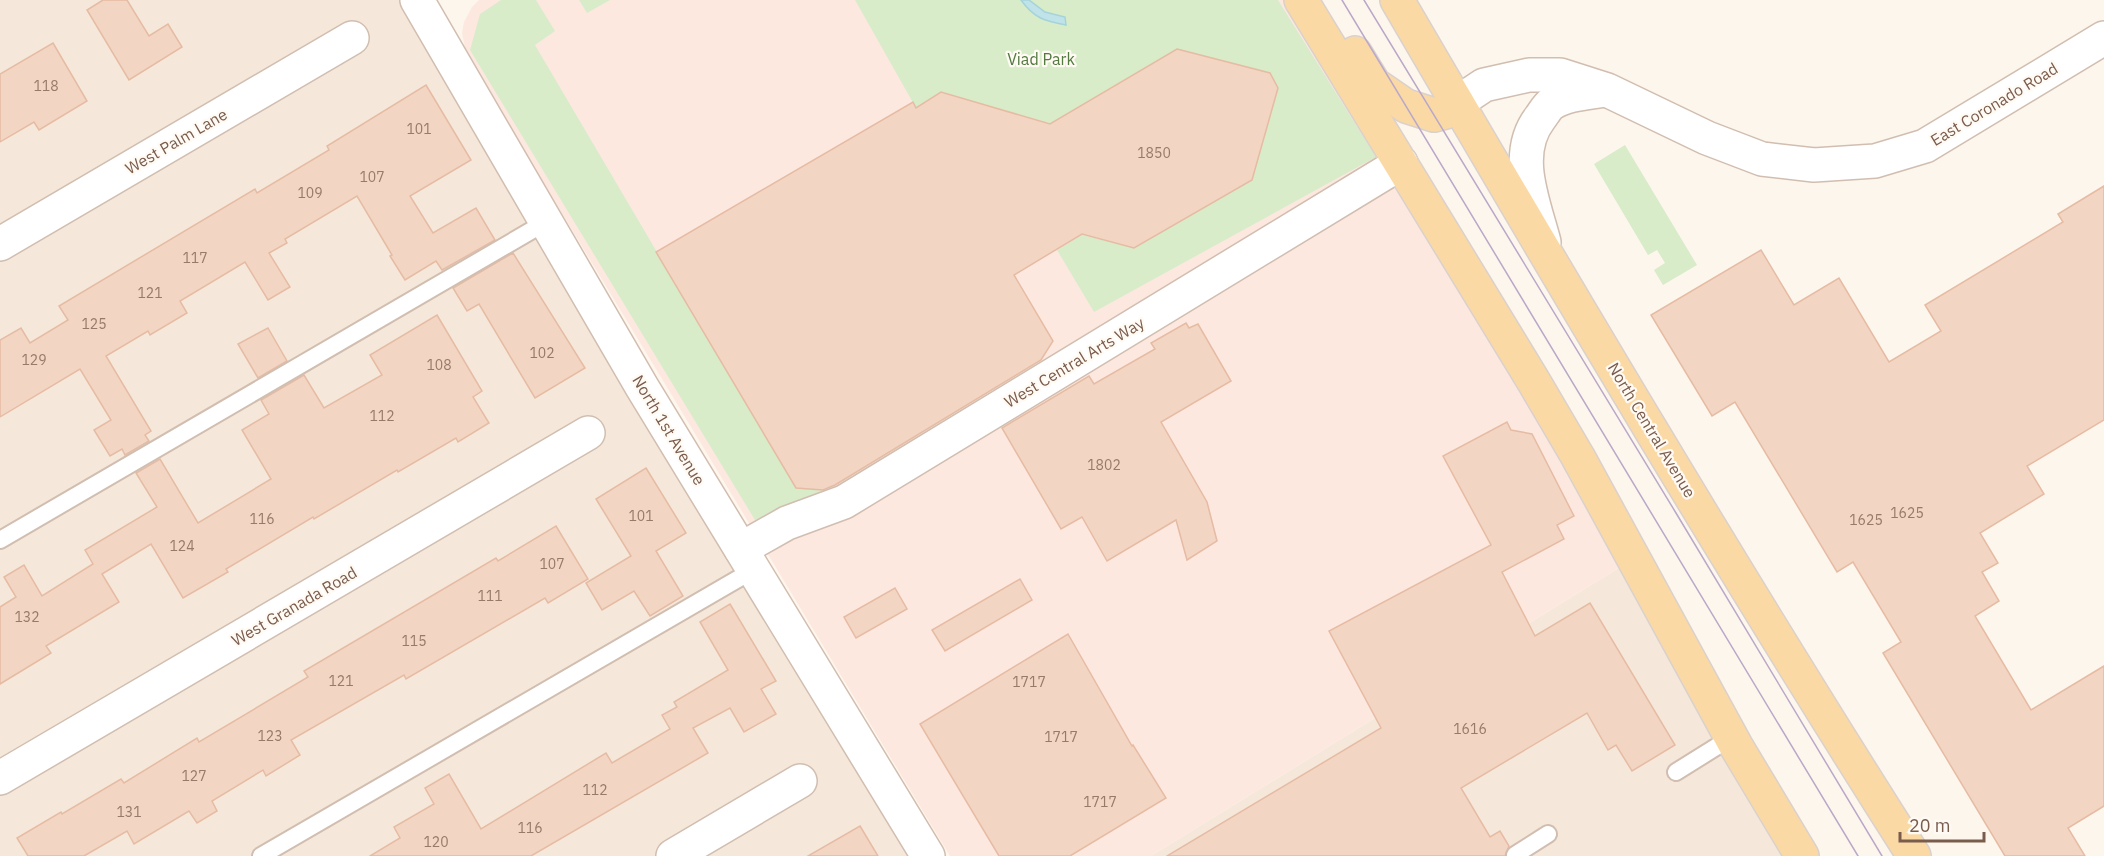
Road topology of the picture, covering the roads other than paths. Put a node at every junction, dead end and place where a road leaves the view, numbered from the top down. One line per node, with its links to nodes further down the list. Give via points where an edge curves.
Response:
1 (1301, 0): 9 (main road)
2 (1323, 0): 8 (main road, via 1374,84 1406,106 1434,115 1449,111)
3 (1396, 0): 8 (main road, North Central Avenue)
4 (426, 3): 10 (street, North 1st Avenue)
5 (352, 38): 11 (street, West Palm Lane)
6 (2104, 38): 7 (street, East Coronado Road, via 1925,146 1875,161 1814,165 1762,159 1707,138)
7 (1607, 90): 8 (street, East Coronado Road, via 1560,75 1529,75 1484,85); 12 (street, via 1550,104 1531,130 1527,175)
8 (1457, 103): 12 (main road, North Central Avenue)
9 (1401, 163): 15 (street, West Central Arts Way, via 844,502 787,523); 16 (main road, via 1578,457)
10 (546, 222): 14 (lane); 15 (street, North 1st Avenue)
11 (0, 244)
12 (1548, 258): 26 (main road, North Central Avenue)
13 (588, 433): 18 (street, West Granada Road)
14 (0, 540)
15 (748, 559): 22 (lane); 24 (street, North 1st Avenue)
16 (1732, 737): 17 (lane); 25 (main road)
17 (1676, 772)
18 (0, 778)
19 (800, 781): 23 (street)
20 (1548, 834): 21 (lane)
21 (1515, 855)
22 (261, 856)
23 (673, 856)
24 (928, 856)
25 (1802, 856)
26 (1914, 856)

